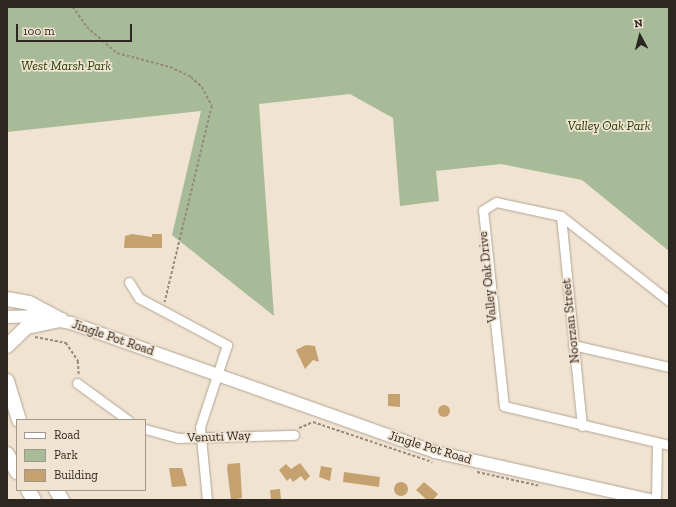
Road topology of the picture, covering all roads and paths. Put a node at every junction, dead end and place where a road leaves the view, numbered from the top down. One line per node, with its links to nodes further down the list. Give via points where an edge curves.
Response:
1 (73, 7): 6 (path, via 87,27 117,54 170,67 191,77 202,88 212,106)
2 (561, 216): 5 (street, Valley Oak Drive); 10 (street, Noorzan Street); 22 (street, Valley Oak Drive, via 496,202 486,206 482,214 502,402 508,409)
3 (129, 282): 6 (street, via 139,298)
4 (7, 299): 8 (highway, via 28,303)
5 (669, 301)
6 (164, 310): 13 (street, via 227,345)
7 (7, 316): 8 (main road, Jingle Pot Road)
8 (61, 320): 11 (highway, via 27,327); 13 (main road, Jingle Pot Road)
9 (32, 337): 15 (path, via 56,339 69,347 80,366)
10 (573, 345): 12 (street); 22 (street, Noorzan Street)
11 (7, 346)
12 (669, 367)
13 (216, 375): 25 (street, via 201,422); 35 (main road, Jingle Pot Road, via 435,452)
14 (7, 381): 18 (highway)
15 (77, 383): 20 (street)
16 (7, 402): 19 (highway)
17 (7, 415): 21 (highway)
18 (17, 419)
19 (17, 419)
20 (127, 419)
21 (16, 425)
22 (582, 426): 26 (street, Valley Oak Drive)
23 (146, 429): 25 (street, Venuti Way, via 178,438)
24 (294, 434): 25 (street, Venuti Way)
25 (200, 437): 34 (street)
26 (657, 443): 27 (street, Valley Oak Drive); 36 (street)
27 (669, 445)
28 (7, 454): 29 (highway)
29 (16, 470)
30 (29, 491): 32 (highway)
31 (57, 491): 33 (highway)
32 (34, 500)
33 (62, 500)
34 (207, 500)
35 (650, 500)
36 (656, 500)

